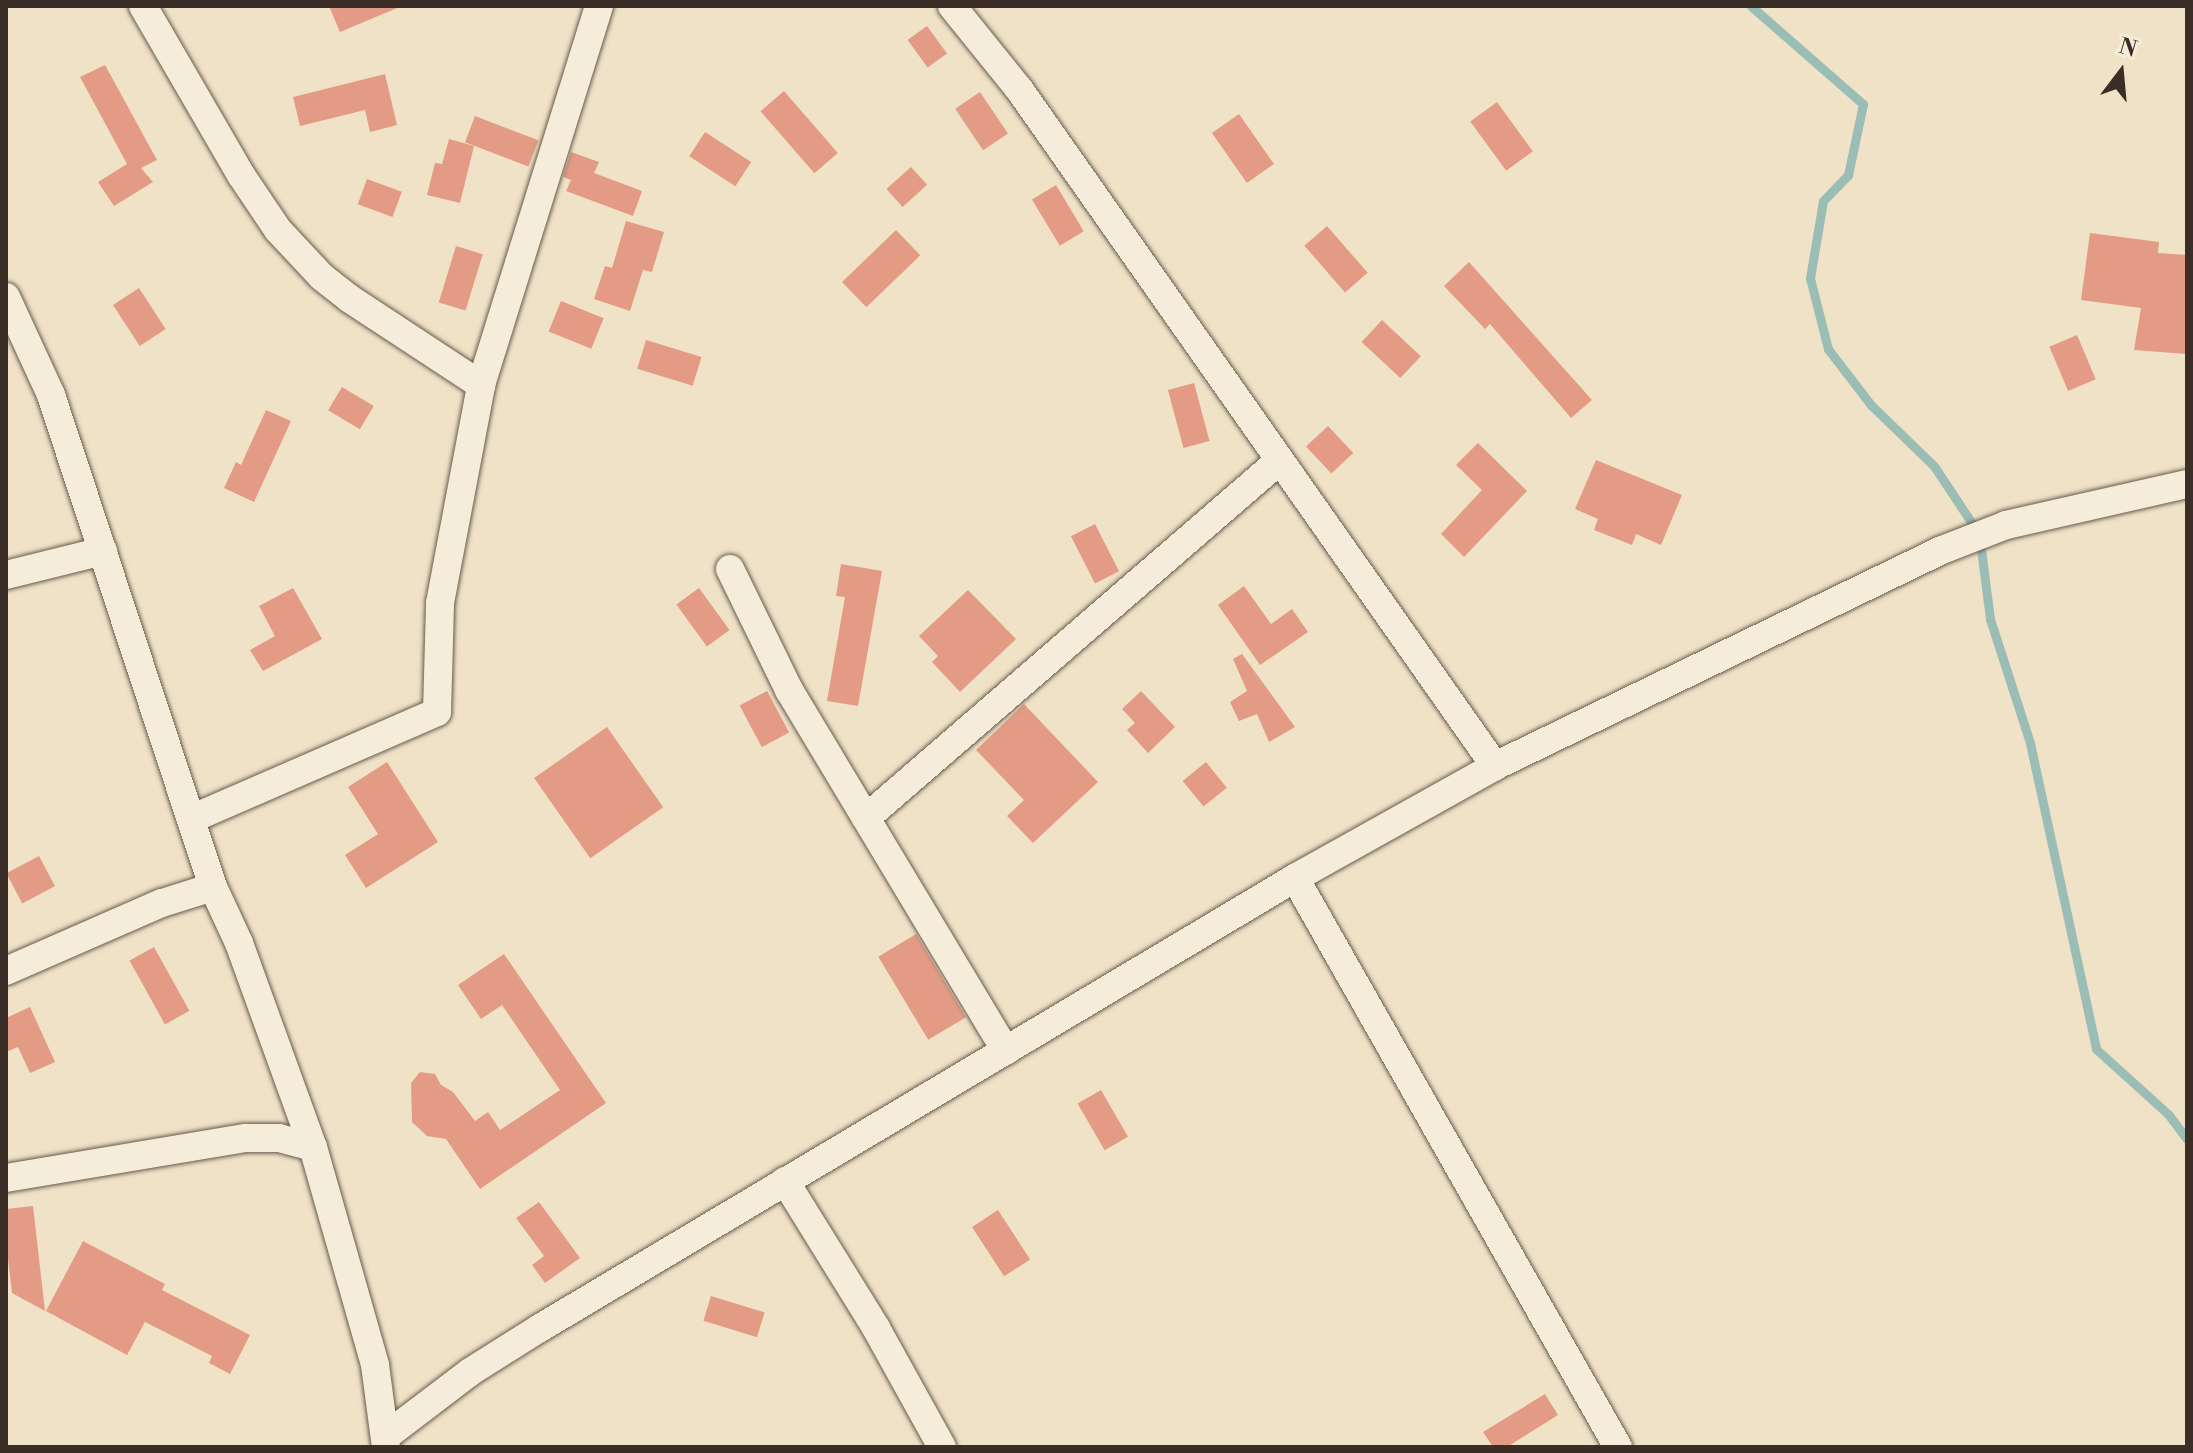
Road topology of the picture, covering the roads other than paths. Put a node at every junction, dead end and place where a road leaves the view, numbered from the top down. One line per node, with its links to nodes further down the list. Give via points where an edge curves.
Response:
1 (143, 6): 5 (street, via 278,230 350,299)
2 (599, 6): 5 (street)
3 (952, 6): 6 (street, via 1019,89)
4 (6, 297): 8 (street, via 51,395)
5 (481, 385): 13 (street, via 440,603 437,712)
6 (1280, 460): 11 (street); 12 (street)
7 (2187, 484): 11 (street, via 2006,525 1942,550)
8 (103, 551): 10 (street); 13 (street)
9 (730, 569): 12 (street, via 789,690)
10 (6, 575)
11 (1495, 766): 14 (street)
12 (866, 818): 17 (street)
13 (191, 819): 15 (street)
14 (1295, 878): 17 (street); 23 (street)
15 (213, 887): 16 (street, via 162,903); 18 (street, via 239,943)
16 (6, 971)
17 (1006, 1051): 20 (street)
18 (313, 1147): 19 (street, via 279,1138 246,1138); 21 (street, via 375,1365)
19 (6, 1178)
20 (785, 1181): 21 (street, via 470,1372); 22 (street)
21 (386, 1442)
22 (942, 1447)
23 (1618, 1447)

